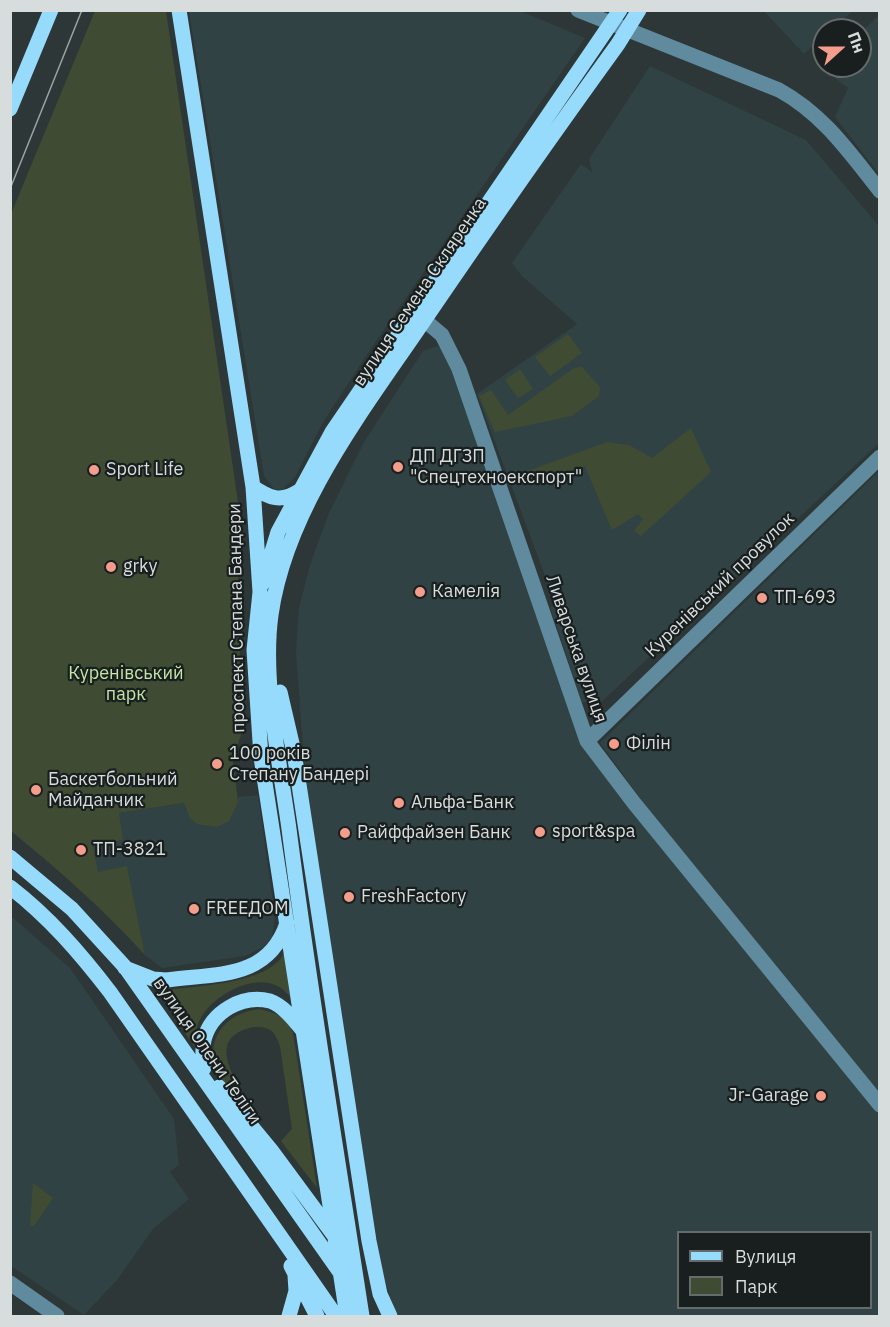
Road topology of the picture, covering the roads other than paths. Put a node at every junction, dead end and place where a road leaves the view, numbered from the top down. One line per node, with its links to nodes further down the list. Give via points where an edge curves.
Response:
1 (51, 10): 8 (main road)
2 (179, 10): 12 (main road, проспект Степана Бандери)
3 (578, 10): 6 (street)
4 (620, 10): 6 (main road, вулиця Семена Скляренка)
5 (639, 10): 7 (main road, вулиця Семена Скляренка)
6 (610, 24): 7 (street); 10 (main road, вулиця Семена Скляренка)
7 (626, 30): 9 (street, via 779,90 802,103 828,126); 10 (main road, вулиця Семена Скляренка, via 475,244)
8 (10, 109)
9 (879, 191)
10 (419, 315): 13 (main road, вулиця Семена Скляренка, via 332,432); 15 (main road, вулиця Семена Скляренка, via 308,504 286,558); 17 (street, Ливарська вулиця, via 442,335 459,369)
11 (879, 457): 17 (street, Куренівський провулок)
12 (253, 486): 13 (main road, via 276,499 289,498); 14 (main road, проспект Степана Бандери)
13 (298, 491): 14 (main road, вулиця Семена Скляренка, via 278,532)
14 (260, 592): 20 (main road, проспект Степана Бандери, via 254,650 256,703)
15 (271, 615): 16 (main road, проспект Степана Бандери)
16 (269, 645): 26 (main road, проспект Степана Бандери); 38 (main road, via 294,752 369,1241)
17 (587, 741): 25 (street, Ливарська вулиця)
18 (10, 857): 21 (main road, вулиця Олени Теліги, via 72,909)
19 (10, 886): 27 (main road, via 79,952)
20 (287, 923): 21 (main road, via 273,952 250,968 153,980); 23 (main road, проспект Степана Бандери)
21 (125, 967): 22 (main road, вулиця Олени Теліги)
22 (166, 1026): 24 (main road); 36 (main road, вулиця Олени Теліги)
23 (305, 1032): 24 (main road, via 287,1012 271,1002 251,999 229,1006 213,1022 204,1040); 26 (main road, проспект Степана Бандери)
24 (204, 1068): 37 (main road, via 314,1206)
25 (879, 1105)
26 (330, 1152): 34 (main road); 35 (main road)
27 (243, 1180): 28 (main road); 33 (main road)
28 (295, 1272): 31 (main road, via 296,1291); 32 (main road)
29 (10, 1283): 30 (street)
30 (57, 1317)
31 (289, 1317)
32 (317, 1317)
33 (336, 1317)
34 (347, 1317)
35 (362, 1317)
36 (370, 1317)
37 (384, 1317)
38 (390, 1317)

